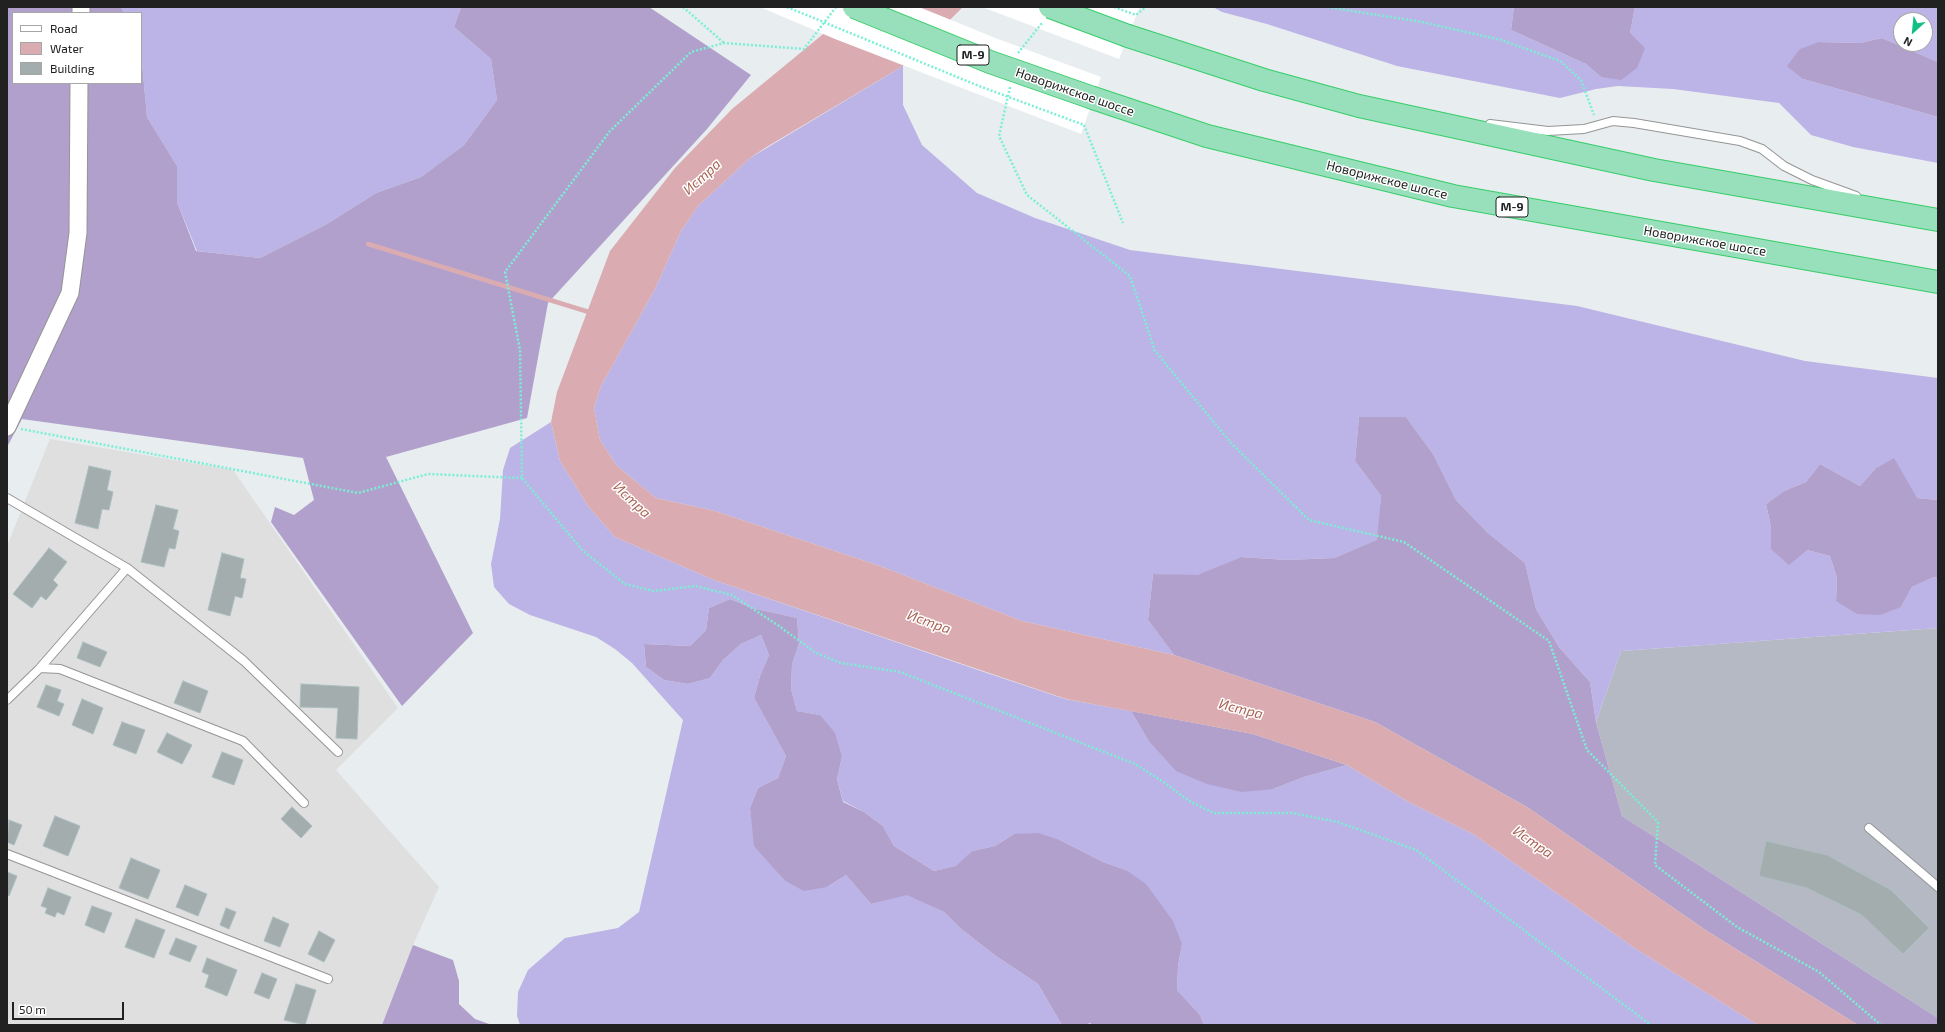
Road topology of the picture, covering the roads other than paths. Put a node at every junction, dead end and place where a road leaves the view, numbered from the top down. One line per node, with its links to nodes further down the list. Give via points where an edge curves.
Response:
1 (854, 7): 8 (highway, Новорижское шоссе / М-9, bridge, via 990,62 1206,136 1453,196)
2 (1047, 13): 4 (highway, bridge, via 1264,80)
3 (79, 84): 9 (street, via 78,233 70,293)
4 (1359, 106): 5 (lane); 7 (highway, via 1654,170)
5 (1468, 121)
6 (1484, 123): 7 (lane, via 1548,131 1584,129 1613,121 1740,141 1762,149 1784,166 1812,180 1852,195)
7 (1938, 218)
8 (1938, 282)
9 (7, 427)
10 (7, 498): 11 (lane)
11 (127, 568): 12 (lane); 14 (lane, via 244,661)
12 (40, 668): 13 (lane); 15 (lane, via 60,669 243,741)
13 (7, 700)
14 (338, 752)
15 (304, 803)
16 (1869, 828): 18 (lane)
17 (7, 854): 19 (lane)
18 (1938, 887)
19 (328, 979)

